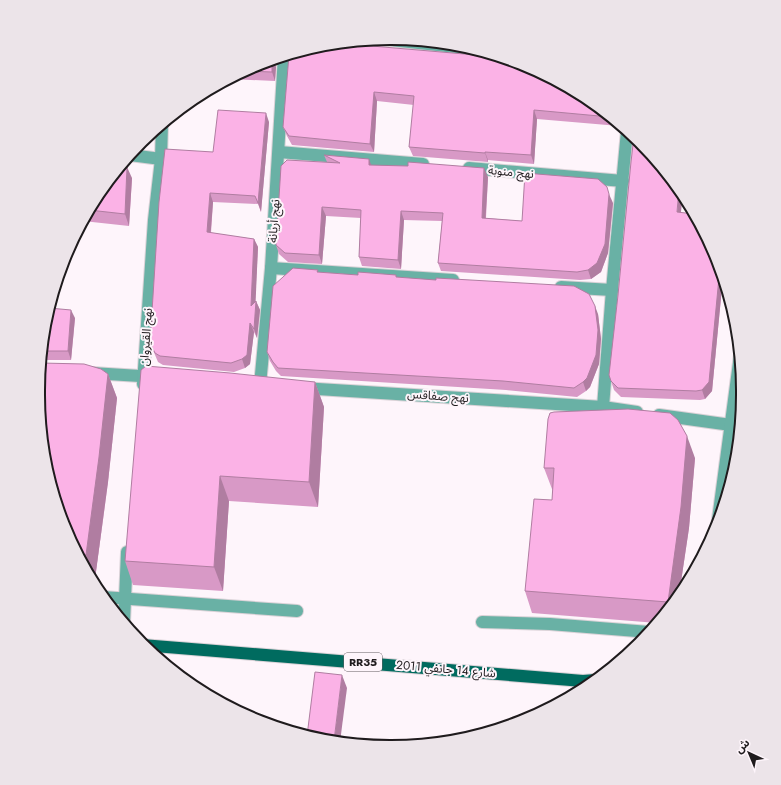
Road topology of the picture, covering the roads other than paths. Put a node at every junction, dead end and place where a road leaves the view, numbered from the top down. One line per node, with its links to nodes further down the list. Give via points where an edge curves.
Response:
1 (284, 62): 4 (street, نهج أريانة)
2 (162, 132): 6 (street, نهج القيروان)
3 (626, 138): 9 (street)
4 (279, 152): 7 (street); 10 (street, نهج أريانة)
5 (137, 156): 6 (street)
6 (161, 159): 15 (street, نهج القيروان, via 154,220)
7 (435, 166)
8 (459, 167): 9 (street, نهج منوبة)
9 (623, 181): 13 (street)
10 (271, 268): 11 (street); 17 (street, نهج أريانة, via 264,385)
11 (461, 280)
12 (548, 286): 13 (street)
13 (612, 290): 21 (street)
14 (77, 373): 15 (street)
15 (144, 376): 16 (street); 20 (street, نهج القيروان)
16 (167, 378)
17 (245, 384)
18 (292, 387): 21 (street, نهج صفاقس)
19 (736, 387): 22 (street)
20 (142, 392)
21 (603, 407): 22 (street, نهج صفاقس)
22 (731, 425): 23 (street)
23 (722, 492)
24 (128, 540): 26 (street)
25 (111, 598): 26 (street)
26 (125, 599): 27 (street); 28 (street)
27 (297, 611)
28 (124, 614)
29 (482, 622): 30 (street, via 550,624)
30 (642, 631)
31 (153, 645): 32 (main road, شارع 14 جانفي 2011 / RR35)
32 (584, 681)

